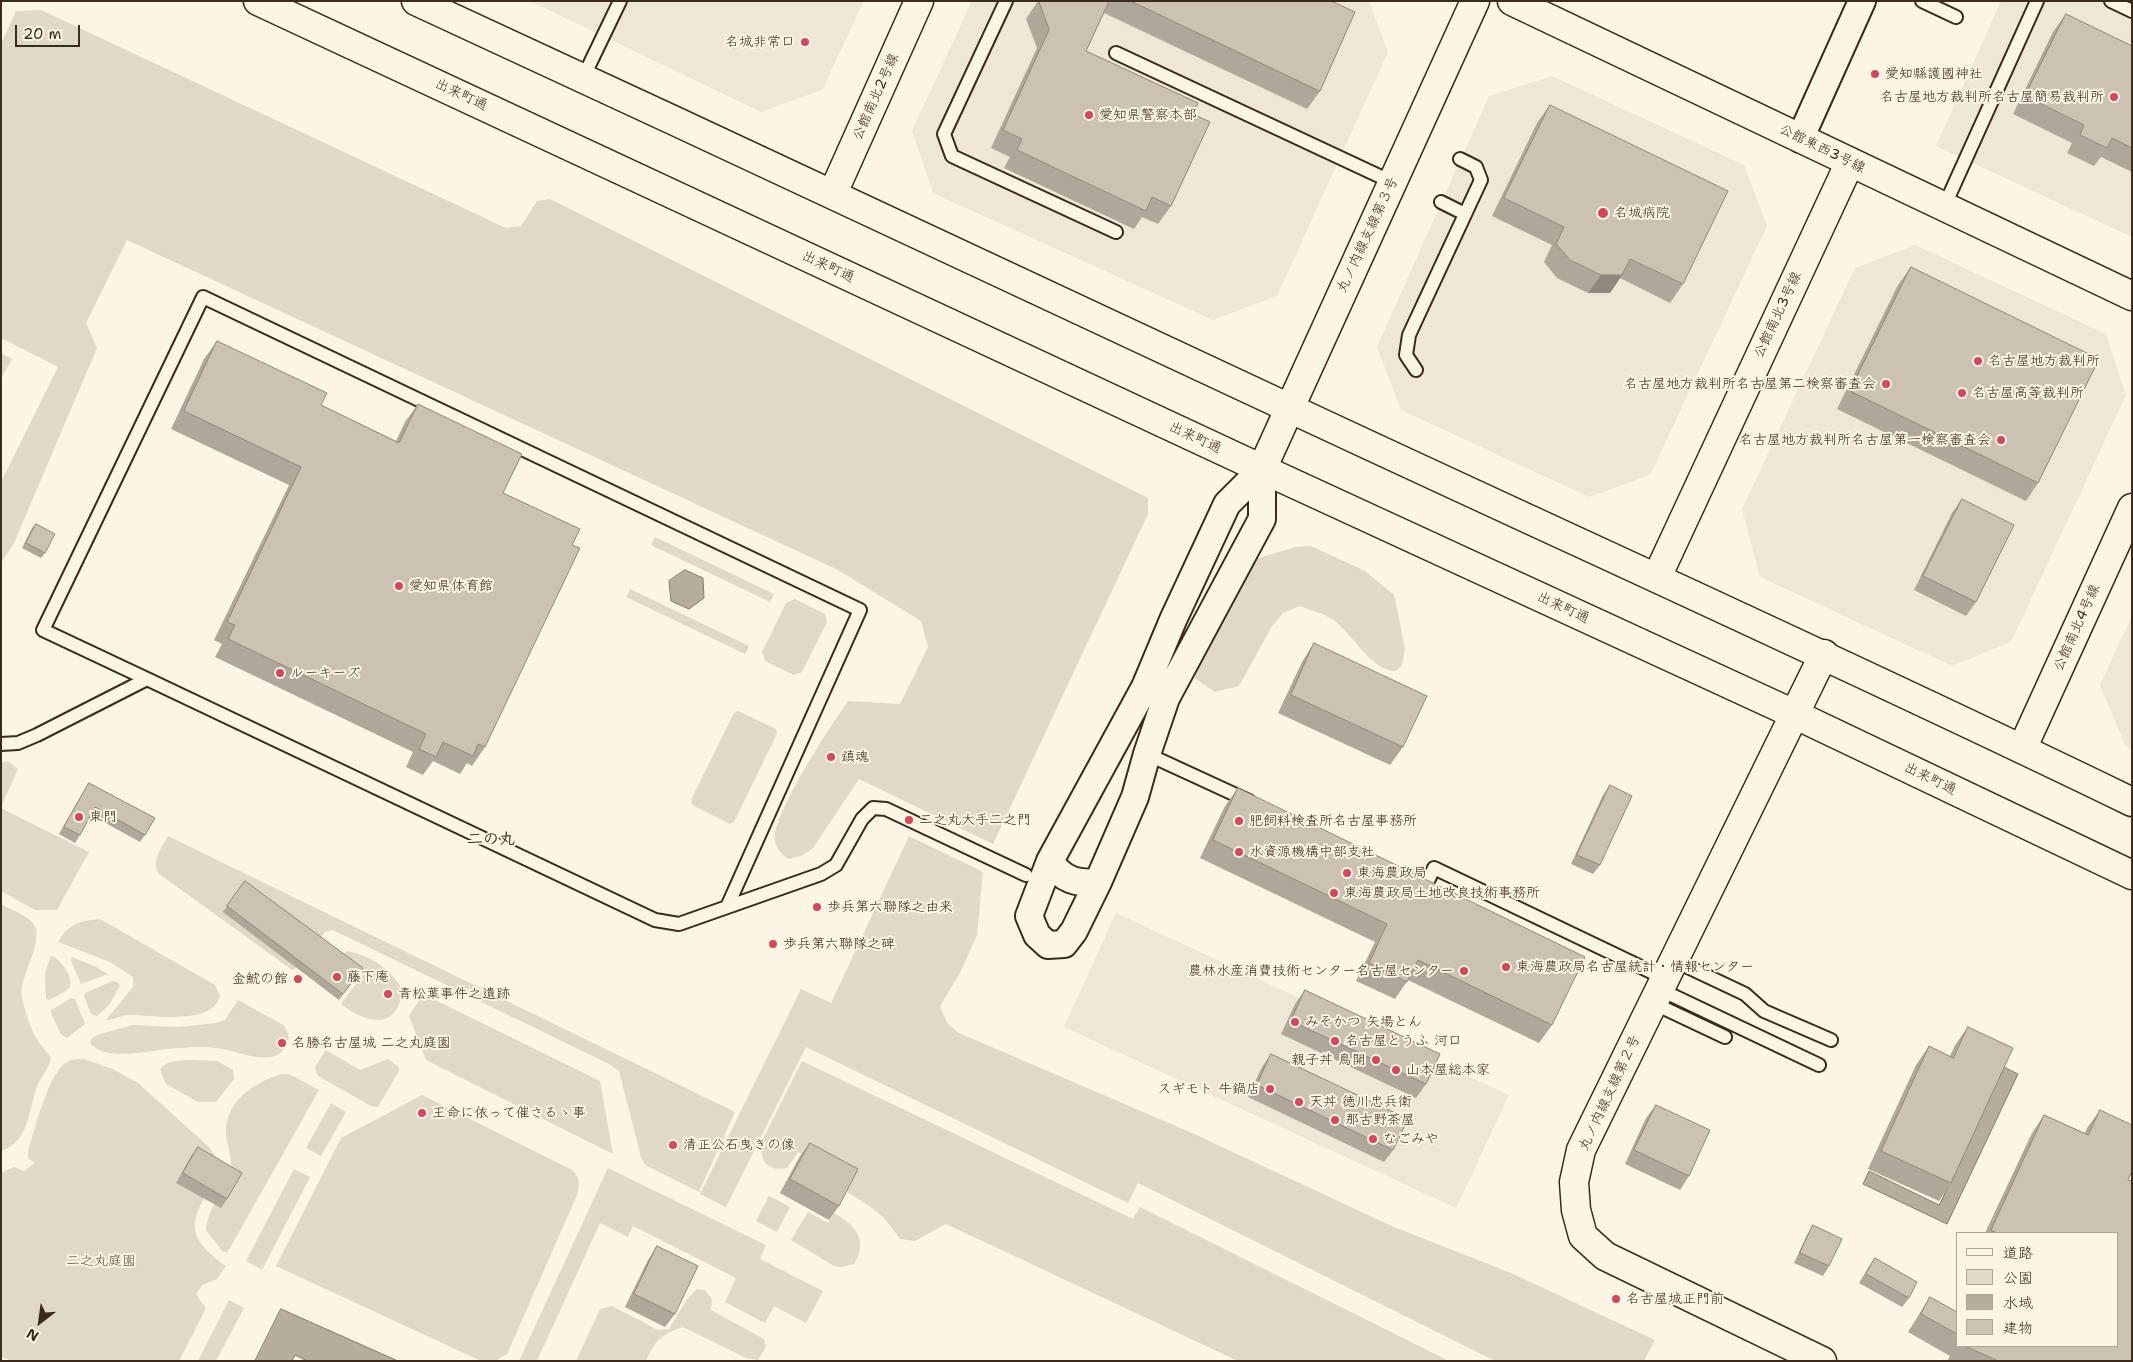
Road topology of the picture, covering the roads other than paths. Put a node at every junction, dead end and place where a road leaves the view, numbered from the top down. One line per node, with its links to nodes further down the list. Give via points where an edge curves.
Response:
1 (258, 1): 28 (main road, 出来町通)
2 (416, 1): 15 (main road)
3 (919, 1): 20 (main road, 公館南北2号線)
4 (1006, 1): 24 (lane, via 944,134 952,156)
5 (1475, 1): 19 (main road, 丸ノ内線支線第３号)
6 (1512, 1): 16 (main road, 公館東西3号線)
7 (1862, 1): 16 (street)
8 (1922, 1): 13 (lane)
9 (2037, 1): 22 (lane)
10 (2110, 1): 12 (lane)
11 (618, 2): 15 (lane)
12 (2132, 11)
13 (1956, 17)
14 (1116, 53): 19 (lane)
15 (583, 78): 20 (main road)
16 (1800, 139): 18 (main road, 公館東西3号線)
17 (1460, 159): 23 (lane, via 1476,167 1481,180)
18 (1850, 162): 22 (main road, 公館東西3号線); 30 (main road, 公館南北3号線)
19 (1392, 182): 27 (main road, 丸ノ内線支線第３号)
20 (833, 193): 27 (main road)
21 (1442, 202): 23 (lane)
22 (1944, 207): 25 (main road, 公館東西3号線)
23 (1465, 214): 26 (lane, via 1409,335 1406,355)
24 (1116, 232)
25 (2132, 296)
26 (1416, 370)
27 (1289, 408): 28 (main road, 丸ノ内線支線第３号); 30 (main road)
28 (1262, 470): 33 (main road, 出来町通); 36 (street, via 1262,519 1166,698); 39 (street, via 1228,504 1144,687)
29 (2132, 508): 35 (main road, 公館南北4号線)
30 (1657, 577): 31 (main road)
31 (1824, 654): 33 (main road, 丸ノ内線支線第２号); 35 (main road)
32 (147, 679): 34 (lane, via 37,735 18,743); 44 (lane, via 655,920 679,924); 44 (lane, via 43,630 203,297 860,610)
33 (1794, 714): 42 (main road, 出来町通); 45 (main road, 丸ノ内線支線第２号)
34 (1, 744)
35 (2022, 748): 37 (main road)
36 (1147, 754): 38 (lane); 43 (street, via 1135,797)
37 (2132, 802)
38 (1258, 805)
39 (1050, 861): 43 (street, via 1056,870 1080,884); 43 (street, via 1028,916 1037,935 1048,944 1064,944 1074,931)
40 (1401, 870): 45 (lane, via 1427,883 1434,868)
41 (1026, 875): 44 (lane, via 886,810 873,808 862,819 836,865 821,874)
42 (2132, 875)
43 (1098, 882)
44 (728, 907)
45 (1662, 982): 46 (lane); 47 (lane, via 1745,994 1764,1011); 48 (lane); 49 (main road, 丸ノ内線支線第２号, via 1581,1150 1574,1182 1576,1210 1584,1236 1605,1256)
46 (1725, 1038)
47 (1831, 1040)
48 (1819, 1065)
49 (1822, 1361)

